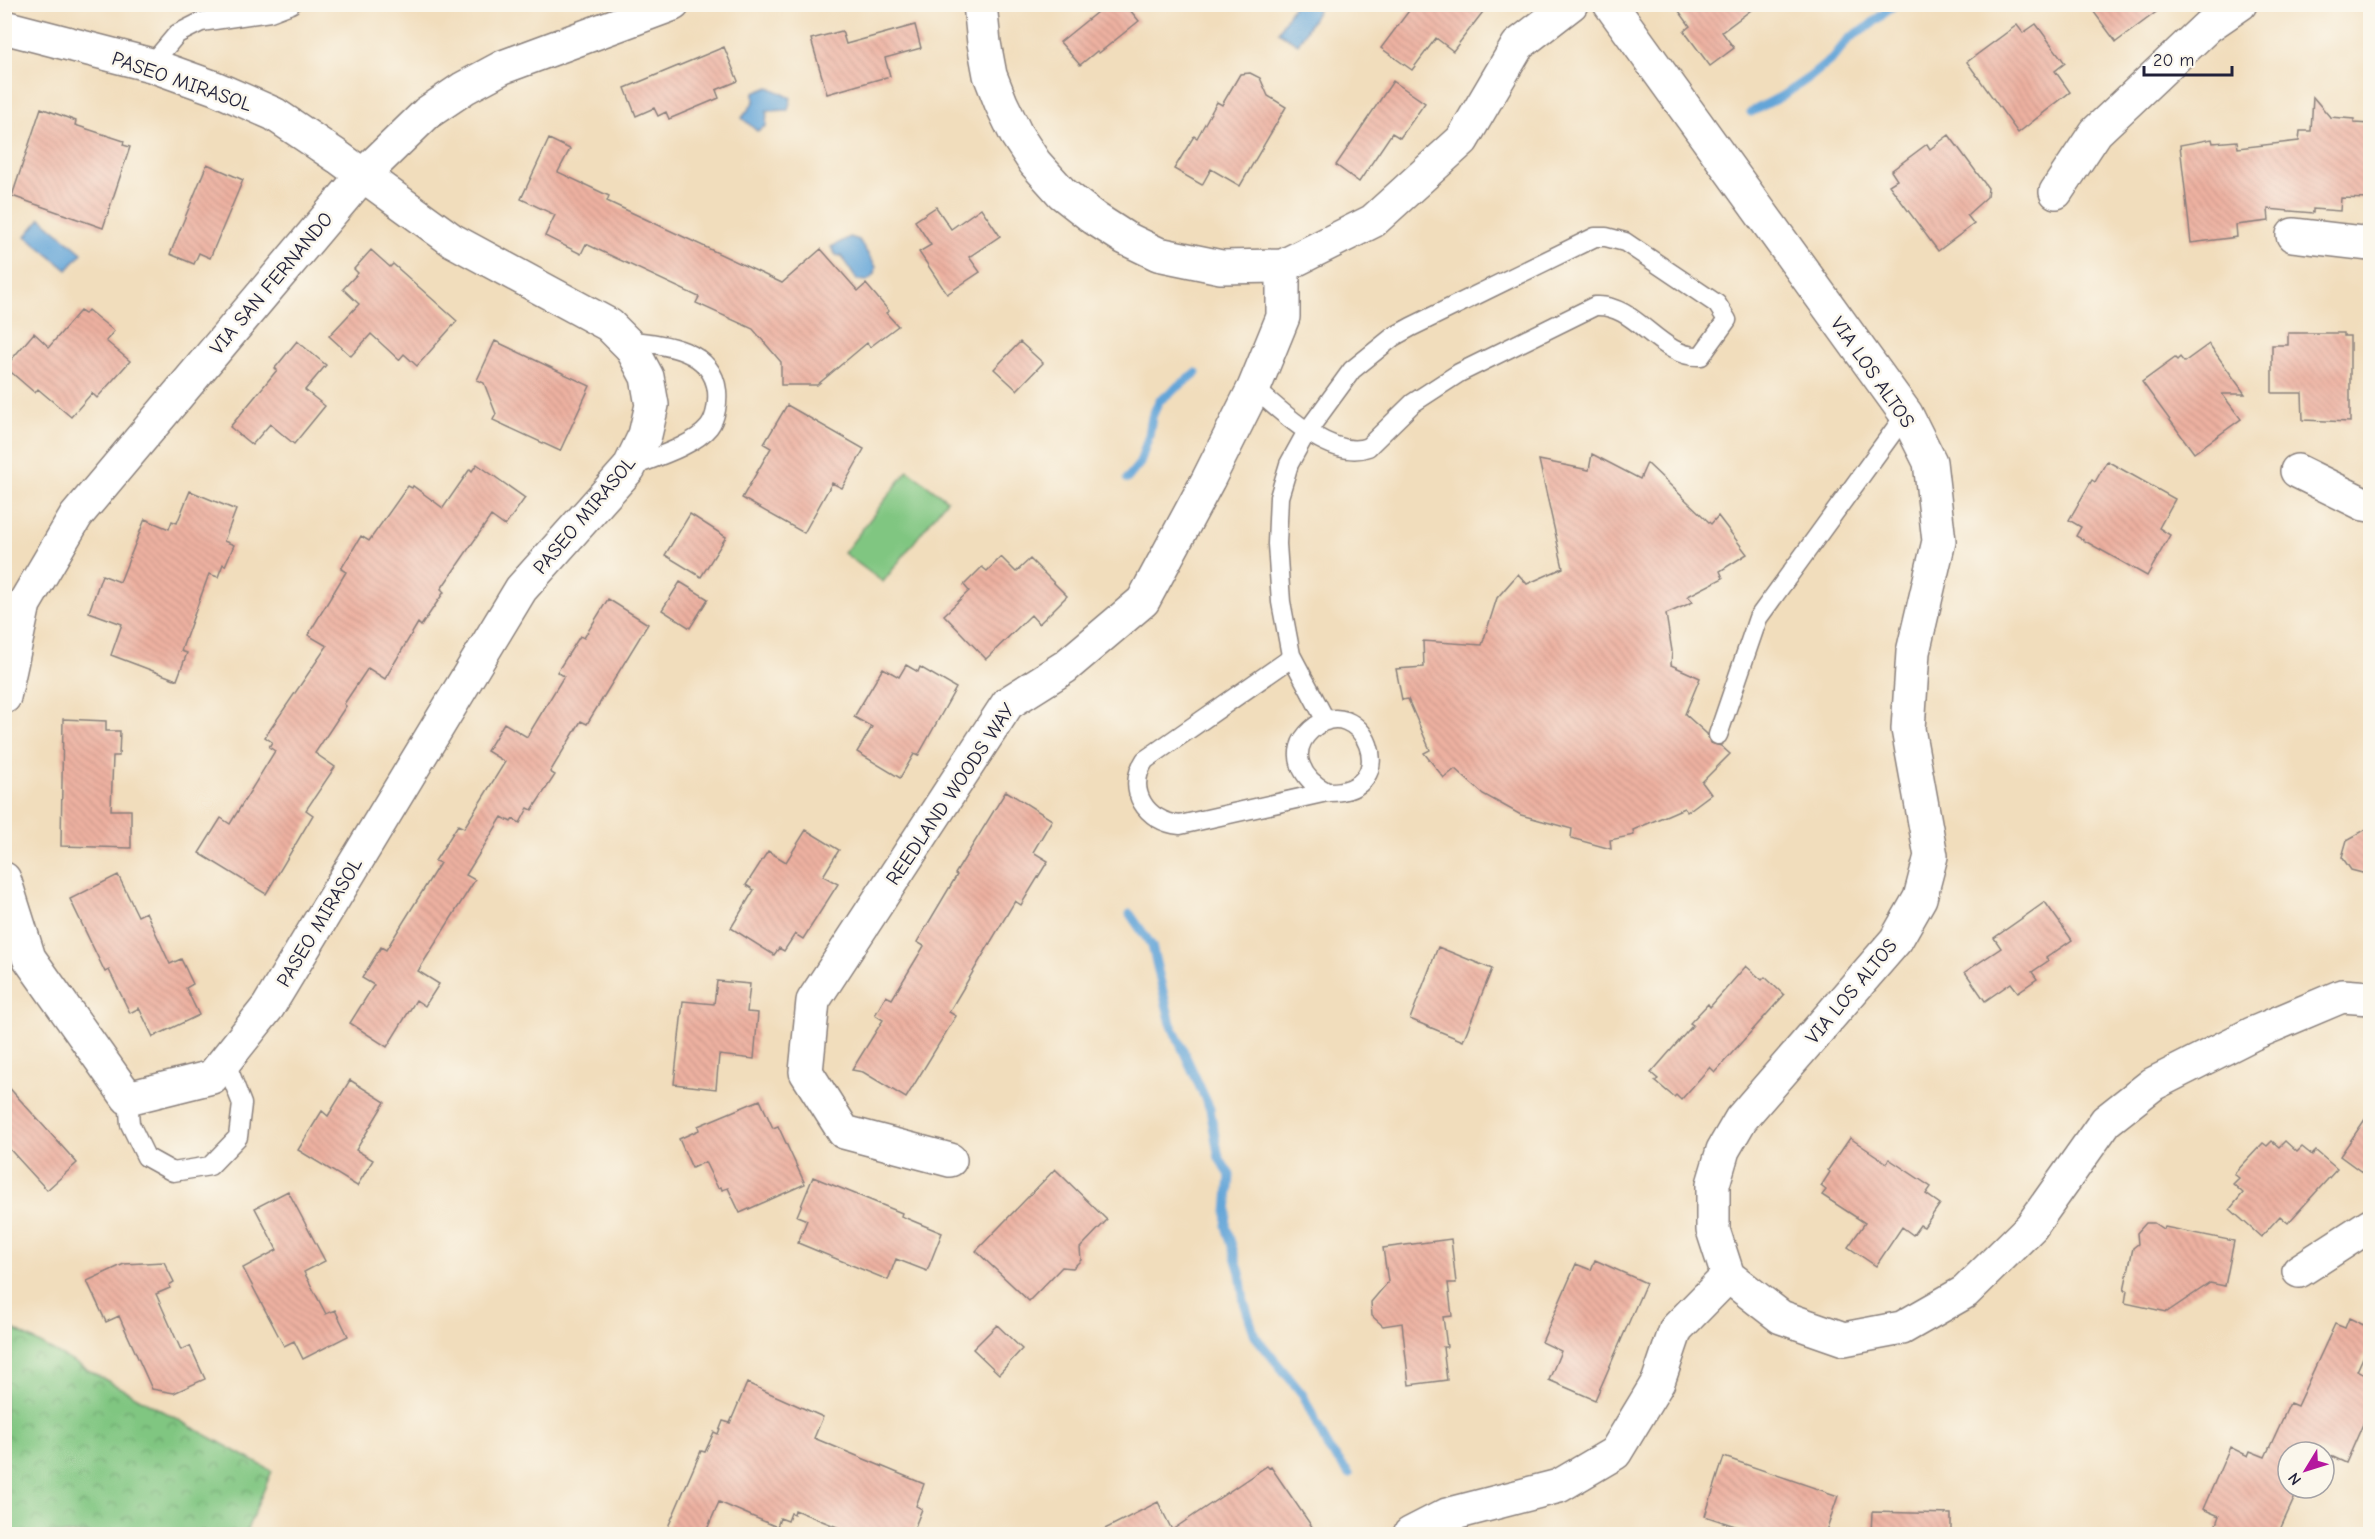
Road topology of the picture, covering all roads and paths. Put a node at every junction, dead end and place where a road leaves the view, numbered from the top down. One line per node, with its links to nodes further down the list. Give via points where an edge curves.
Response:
1 (291, 4): 8 (lane, via 270,12 201,22 177,34)
2 (674, 4): 9 (street, VIA SAN FERNANDO, via 503,67 464,88 427,113)
3 (980, 4): 13 (street, via 990,75 1016,134 1062,193 1109,228 1158,254 1221,267)
4 (1571, 4): 13 (street, via 1518,45 1462,140 1374,222)
5 (1610, 4): 16 (street, VIA LOS ALTOS)
6 (2240, 4): 10 (street, via 2208,26 2096,132)
7 (4, 27): 8 (street, PASEO MIRASOL)
8 (151, 65): 9 (street, PASEO MIRASOL, via 274,114)
9 (362, 176): 14 (street, PASEO MIRASOL, via 452,240 609,325); 22 (street, VIA SAN FERNANDO, via 76,516 24,604)
10 (2056, 192)
11 (2293, 235): 12 (street)
12 (2370, 244)
13 (1283, 266): 15 (street, REEDLAND WOODS WAY, via 1283,317)
14 (624, 340): 18 (street, PASEO MIRASOL, via 632,347 646,377 652,405 645,435); 18 (lane, via 672,346 700,360 716,380 718,403 710,426 692,441)
15 (1254, 388): 17 (lane); 30 (street, REEDLAND WOODS WAY, via 1143,601 1065,667 1008,703 813,1001 806,1072 843,1132)
16 (1906, 414): 24 (lane, via 1758,618); 33 (street, VIA LOS ALTOS, via 1930,462 1939,541 1913,652 1908,729 1931,856 1920,898 1896,940 1741,1119 1724,1150 1713,1184 1713,1230)
17 (1306, 433): 17 (lane, via 1349,451 1368,447 1413,403 1459,373 1595,306 1614,308 1683,356 1701,356 1726,320 1717,304 1625,242 1594,237 1393,337 1352,370); 21 (lane, via 1289,464 1279,497 1281,603)
18 (629, 468): 28 (street, PASEO MIRASOL, via 521,589 268,1007)
19 (2297, 471): 20 (street)
20 (2370, 505)
21 (1291, 655): 23 (lane); 25 (lane, via 1145,760 1136,783 1140,799 1159,820 1180,825)
22 (4, 697)
23 (1326, 721): 25 (lane, via 1306,734 1299,757 1307,779); 25 (lane, via 1350,723 1367,739 1371,750 1371,762 1360,783 1339,792)
24 (1718, 735)
25 (1327, 792)
26 (4, 879): 29 (street, via 29,958)
27 (2370, 998): 33 (street, via 2342,996 2252,1034 2153,1084 2106,1121 2031,1227 1965,1292 1902,1328 1844,1338 1781,1317)
28 (225, 1060): 29 (street, PASEO MIRASOL, via 212,1077); 29 (lane, via 242,1104 238,1137 210,1166 173,1172 146,1157 130,1124)
29 (128, 1098)
30 (950, 1160)
31 (2370, 1225): 32 (street)
32 (2299, 1271)
33 (1728, 1276): 34 (street, via 1676,1329 1658,1382 1615,1453 1559,1486 1447,1515)
34 (1410, 1534)

